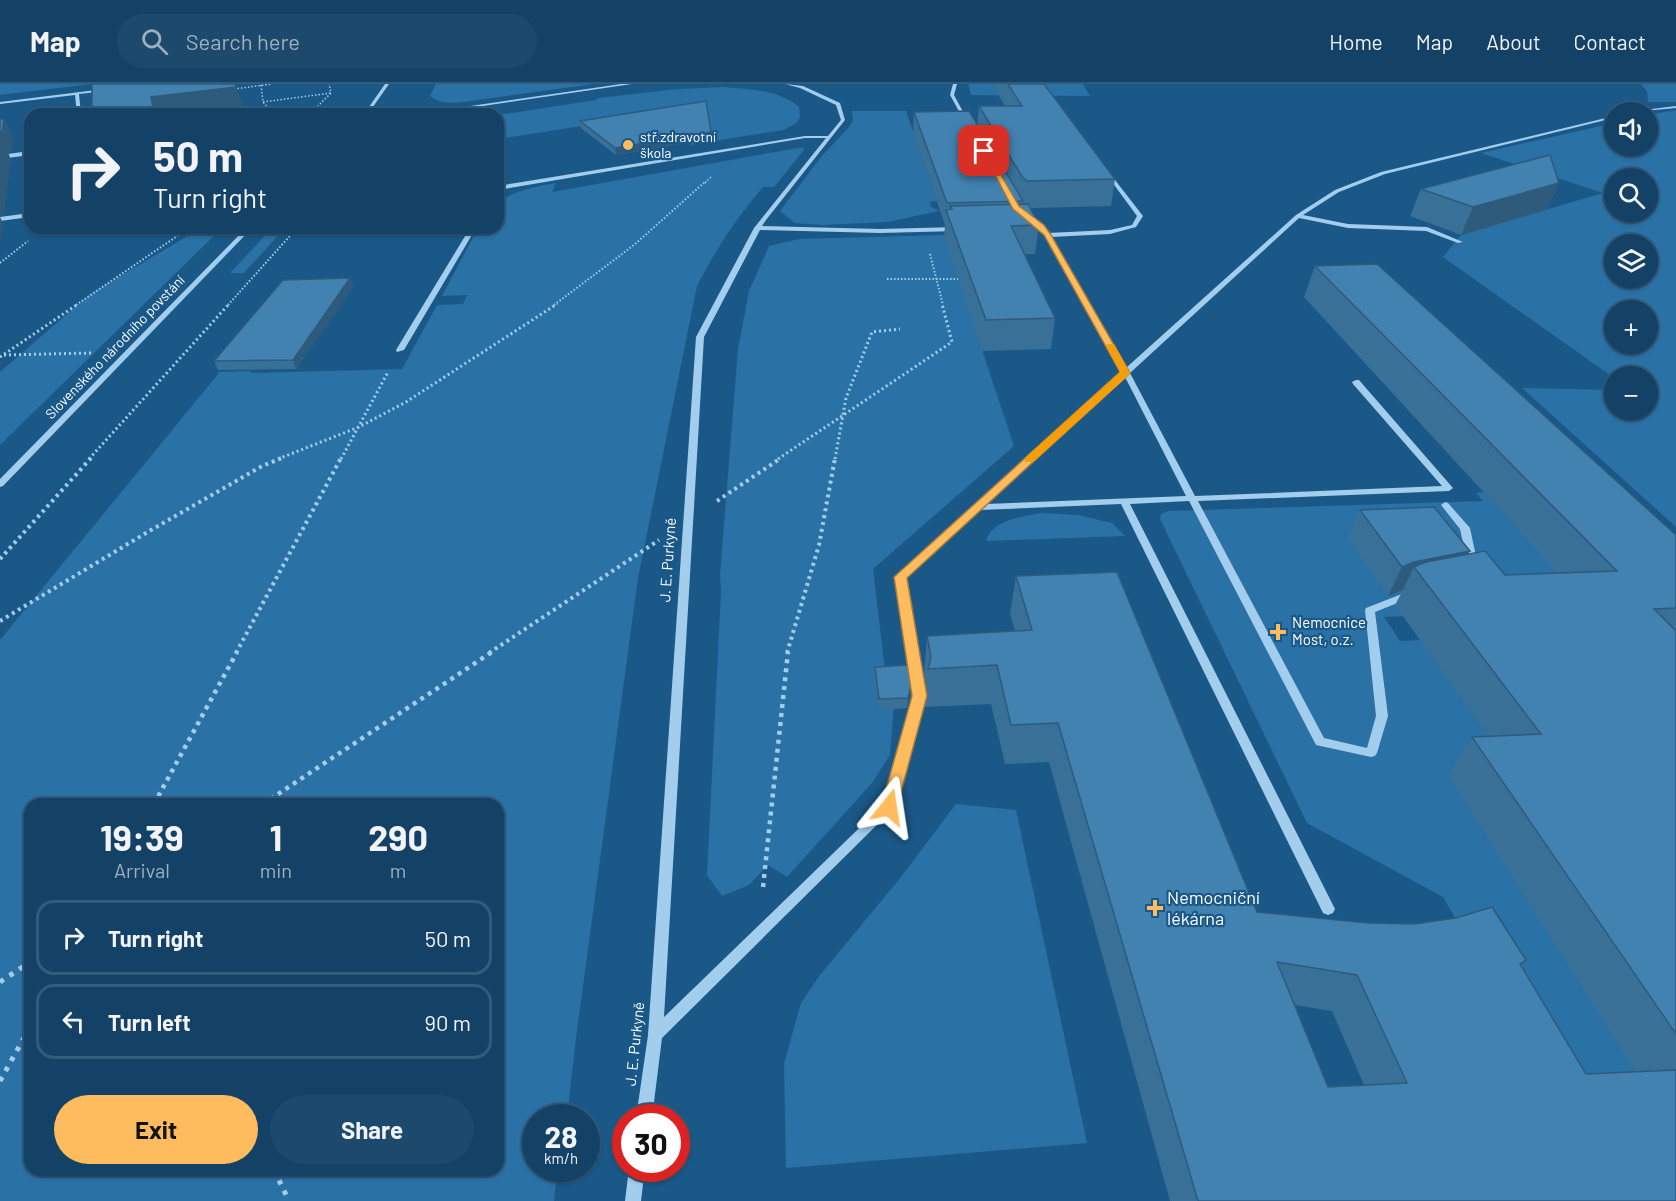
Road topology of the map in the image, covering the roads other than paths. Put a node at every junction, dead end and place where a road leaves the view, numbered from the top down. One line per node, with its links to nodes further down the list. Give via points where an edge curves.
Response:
1 (387, 84): 10 (street)
2 (630, 84): 11 (street)
3 (787, 84): 15 (street, J. E. Purkyně, via 838,104 843,120)
4 (955, 84): 14 (street, via 952,95)
5 (111, 89): 6 (street)
6 (77, 93): 7 (street); 9 (street)
7 (0, 103)
8 (1676, 107): 12 (street)
9 (78, 108)
10 (370, 108)
11 (460, 108)
12 (1658, 109)
13 (1604, 119): 22 (street, via 1383,173 1337,191)
14 (969, 124)
15 (826, 138): 19 (street, via 804,137); 26 (street, J. E. Purkyně)
16 (24, 154): 17 (street)
17 (0, 157)
18 (1114, 182): 30 (street, via 1140,216 1134,226 1110,232)
19 (504, 187)
20 (1024, 214): 25 (street)
21 (24, 216): 23 (street)
22 (1298, 216): 31 (street, via 1348,226 1427,229); 33 (street)
23 (0, 219)
24 (1030, 227): 25 (street)
25 (1041, 227): 30 (street)
26 (757, 228): 27 (street); 42 (street, J. E. Purkyně, via 700,337)
27 (962, 229)
28 (243, 234): 35 (street, Slovenského národního povstání)
29 (469, 234): 32 (street)
30 (1047, 235): 33 (street)
31 (1460, 242)
32 (400, 350)
33 (1126, 373): 38 (street); 40 (street, via 1320,742 1371,753 1382,716 1370,610 1404,595)
34 (1356, 382): 36 (street, via 1449,488)
35 (0, 484)
36 (1124, 501): 38 (street); 41 (street)
37 (1445, 505): 39 (street, via 1466,528 1472,561)
38 (977, 507): 42 (street, via 900,577 919,696 889,807)
39 (1464, 577)
40 (1426, 591)
41 (1328, 909)
42 (655, 1035): 43 (street, J. E. Purkyně)
43 (646, 1104)
44 (635, 1182): 45 (street)
45 (633, 1201)

